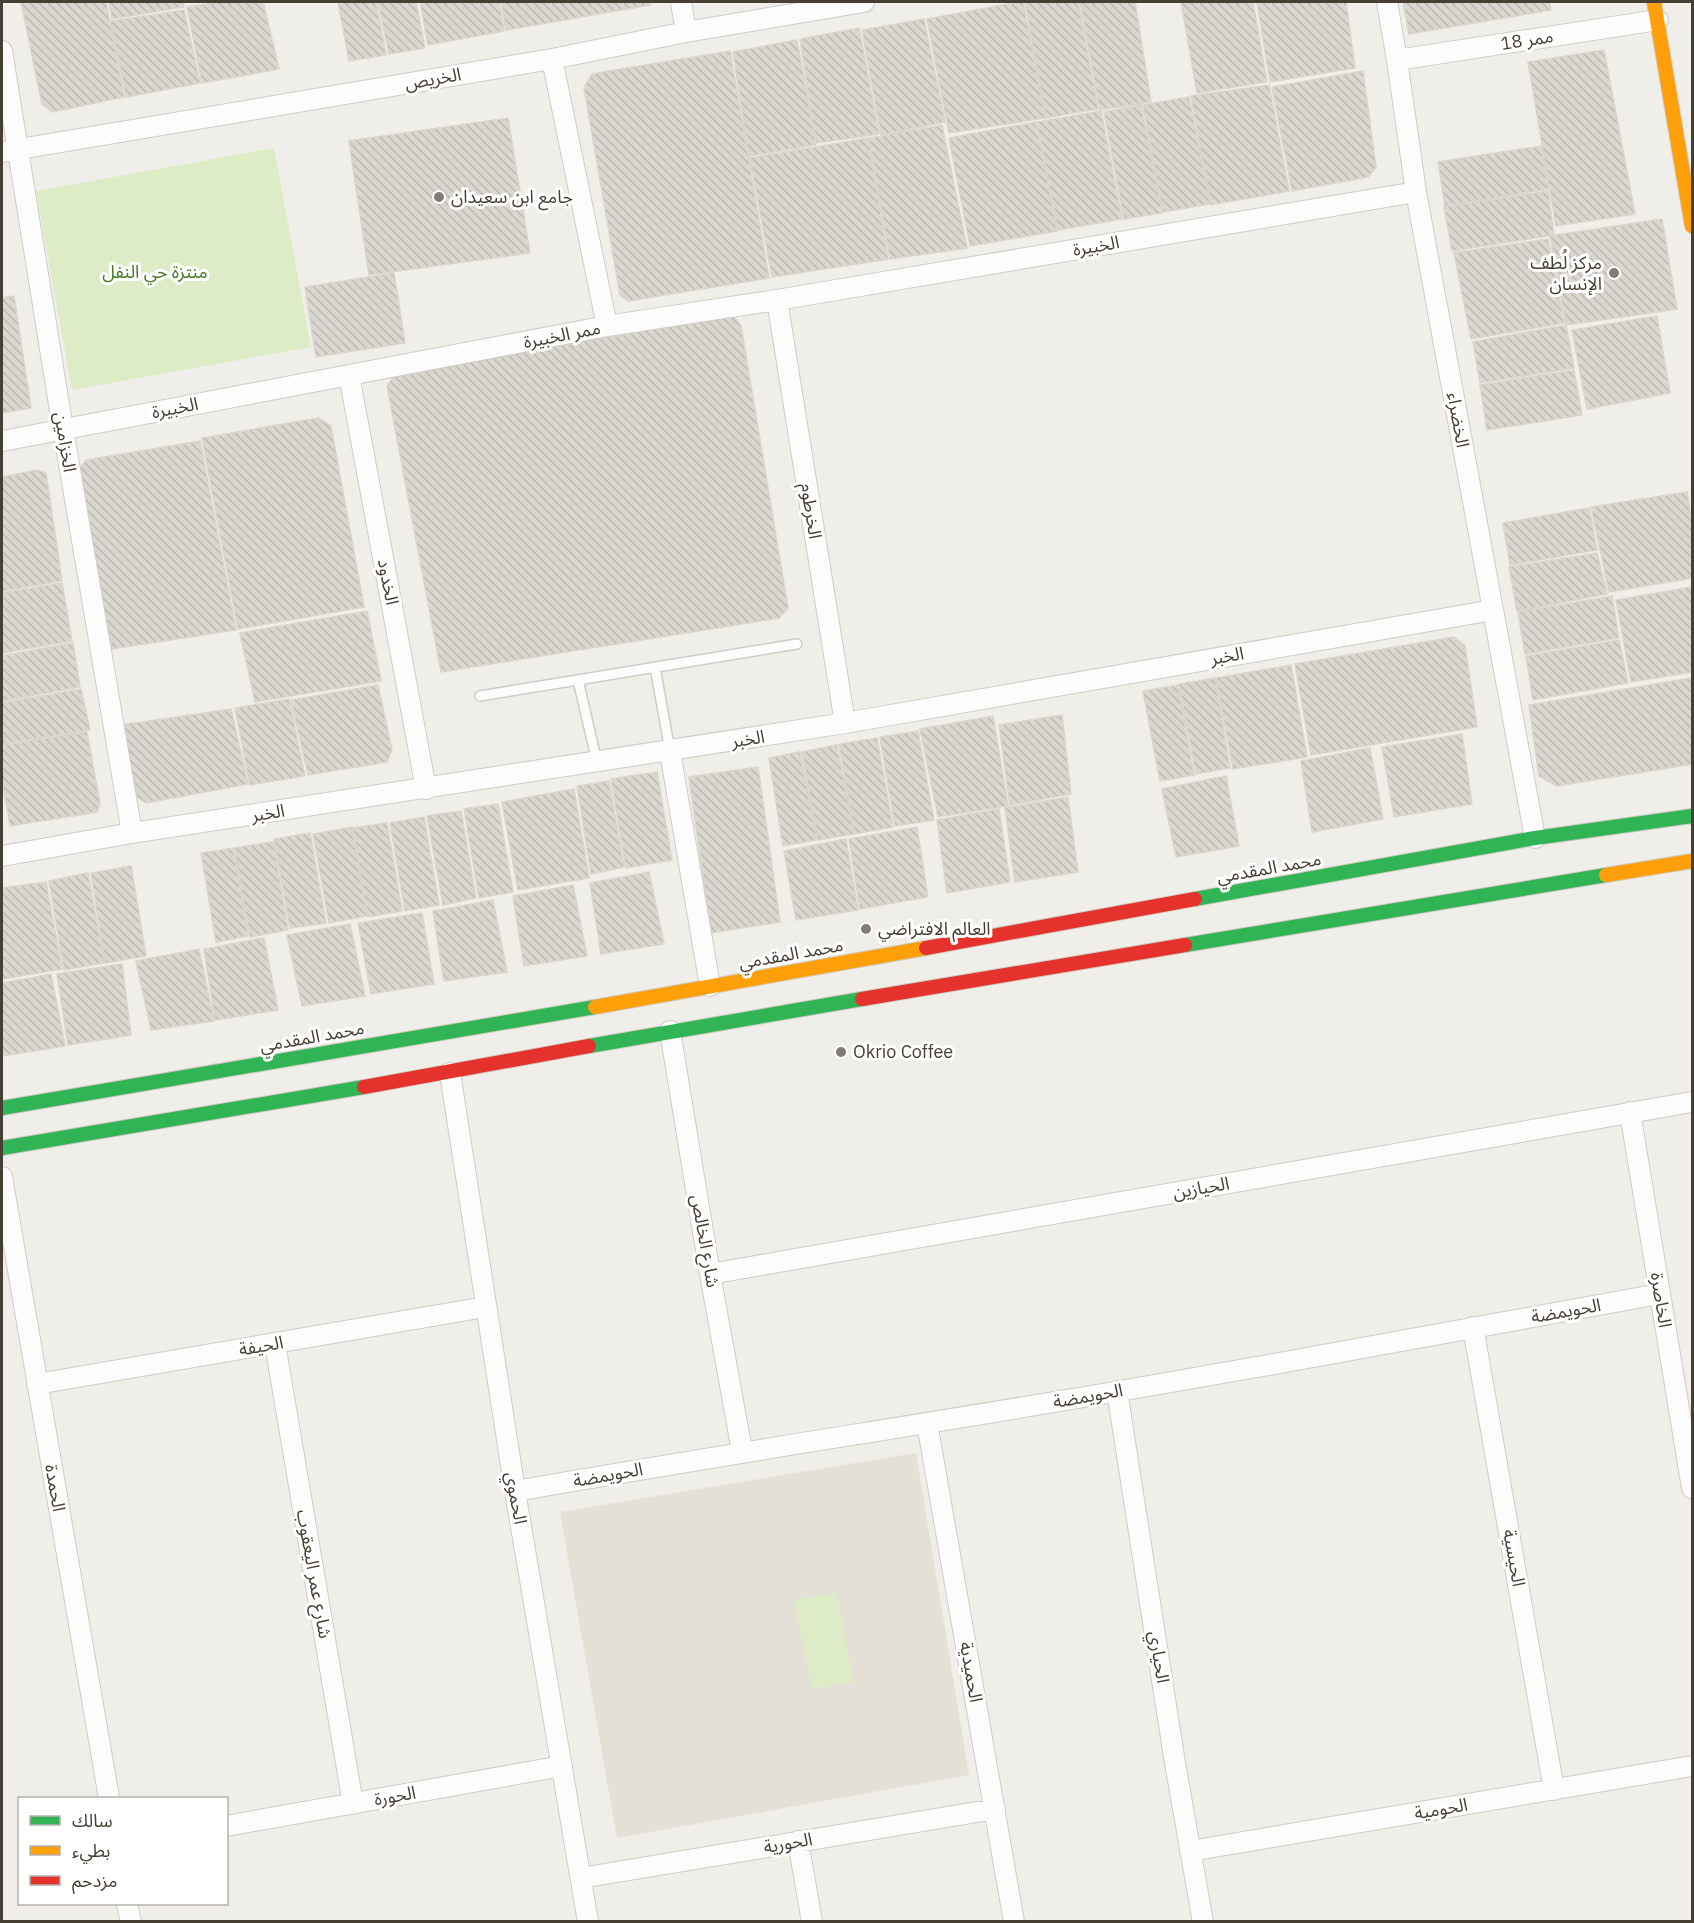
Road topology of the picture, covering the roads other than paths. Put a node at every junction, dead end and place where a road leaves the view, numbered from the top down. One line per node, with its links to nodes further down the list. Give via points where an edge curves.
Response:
1 (681, 2): 5 (street)
2 (864, 2): 5 (street, الخريص)
3 (1387, 2): 8 (street, الخضراء)
4 (1656, 11): 8 (street, ممر 18); 11 (street)
5 (686, 32): 7 (street, الخريص)
6 (2, 51): 9 (street, الخزامين)
7 (552, 59): 9 (street, الخريص); 13 (street)
8 (1397, 60): 10 (street, الخضراء)
9 (10, 151): 15 (street, الخزامين)
10 (1416, 192): 12 (street, الخبيرة); 17 (street, الخضراء)
11 (1692, 226)
12 (777, 300): 13 (street, ممر الخبيرة); 22 (street, الخرطوم)
13 (607, 326): 14 (street, ممر الخبيرة)
14 (349, 375): 15 (street, الخبيرة); 25 (street, الخدود)
15 (63, 429): 16 (street, الخبيرة); 27 (street, الخزامين)
16 (2, 441)
17 (1493, 610): 22 (street, الخبر); 28 (street, الخضراء)
18 (797, 644): 19 (lane)
19 (655, 667): 20 (lane); 23 (lane)
20 (578, 680): 21 (lane); 24 (lane)
21 (480, 696)
22 (845, 723): 23 (street, الخبر)
23 (670, 752): 24 (street, الخبر); 31 (street)
24 (597, 762): 25 (street, الخبر)
25 (426, 789): 27 (street, الخبر)
26 (1687, 820): 28 (street, محمد المقدمي)
27 (132, 833): 29 (street, الخبر)
28 (1535, 838): 31 (street, محمد المقدمي)
29 (2, 856)
30 (1687, 858): 32 (street)
31 (710, 986): 35 (street, محمد المقدمي, via 615,1009)
32 (670, 1031): 33 (street, via 620,1036); 39 (street, شارع الخالص)
33 (450, 1073): 37 (street); 41 (street, الحموي)
34 (1692, 1102): 36 (street, الحيازين)
35 (2, 1108)
36 (1630, 1112): 39 (street, الحيازين); 40 (street, الخاصرة)
37 (2, 1148)
38 (2, 1177): 44 (street, الحمدة)
39 (710, 1274): 47 (street, شارع الخالص)
40 (1659, 1294): 42 (street, الحويمضة); 48 (street, الخاصرة)
41 (485, 1307): 43 (street, الحيفة); 49 (street, الحموي)
42 (1473, 1327): 45 (street, الحويمضة); 52 (street, الحيسية)
43 (275, 1344): 44 (street, الحيفة); 54 (street, شارع عمر اليعقوب)
44 (38, 1384): 53 (street, الحمدة)
45 (1117, 1391): 46 (street, الحويمضة); 58 (street, الحياري)
46 (927, 1423): 47 (street, الحويمضة); 55 (street, الحميدية)
47 (742, 1451): 49 (street, الحويمضة)
48 (1692, 1488)
49 (515, 1491): 50 (street, الحموي)
50 (562, 1766): 54 (street, الحورة); 59 (street, الحموي)
51 (1692, 1766): 52 (street, الحومية)
52 (1554, 1790): 58 (street, الحومية)
53 (109, 1797)
54 (353, 1804): 56 (street, الحورة)
55 (995, 1809): 57 (street, الحورية); 64 (street, الحميدية)
56 (228, 1826)
57 (798, 1841): 59 (street, الحورية); 63 (street)
58 (1190, 1851): 65 (street, الحياري)
59 (581, 1878): 62 (street, الحموي)
60 (128, 1905): 61 (street)
61 (130, 1922)
62 (588, 1922)
63 (812, 1922)
64 (1014, 1922)
65 (1203, 1922)

